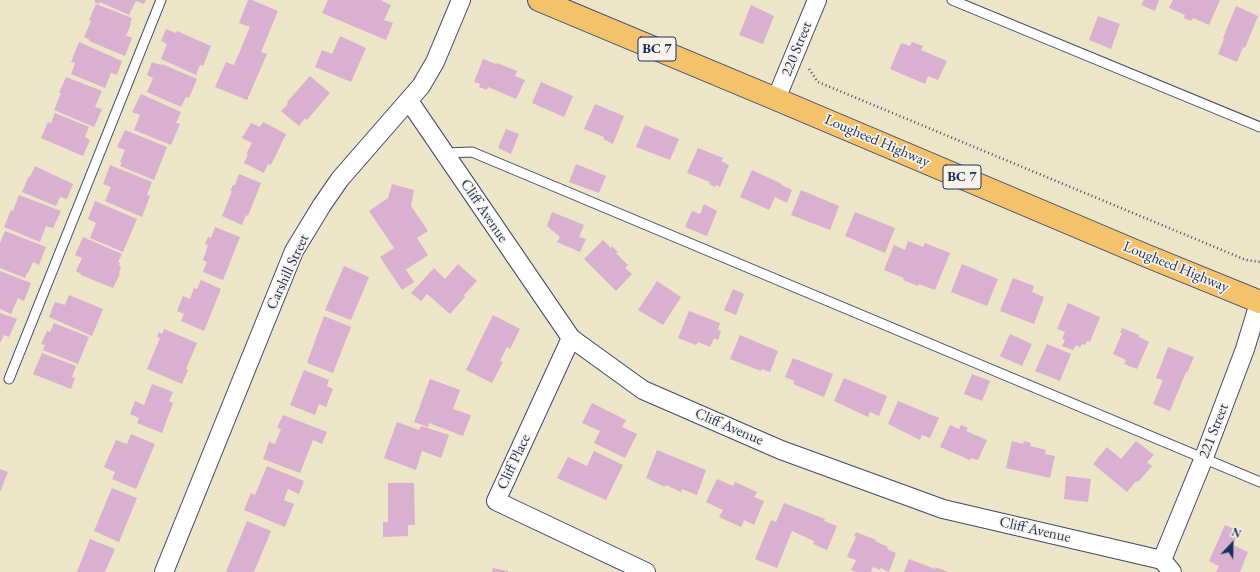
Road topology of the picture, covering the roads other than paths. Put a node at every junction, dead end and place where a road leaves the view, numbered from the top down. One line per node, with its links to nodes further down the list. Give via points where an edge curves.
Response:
1 (161, 0): 12 (lane)
2 (461, 0): 7 (street, Carshill Street, via 435,62)
3 (539, 0): 6 (highway, Lougheed Highway / BC 7)
4 (817, 0): 6 (street, 220 Street)
5 (952, 0): 8 (lane)
6 (776, 99): 10 (highway, Lougheed Highway / BC 7, via 1132,250)
7 (409, 101): 9 (street, Cliff Avenue); 16 (street, Carshill Street, via 340,179 294,251)
8 (1260, 127)
9 (444, 153): 11 (street, Cliff Avenue); 13 (lane, via 472,152)
10 (1260, 301): 13 (street, 221 Street, via 1245,349)
11 (571, 338): 15 (street, Cliff Avenue, via 643,390 781,450 943,509); 17 (street, Cliff Place, via 496,501)
12 (8, 379)
13 (1203, 460): 14 (lane); 15 (street, 221 Street)
14 (1260, 482)
15 (1167, 566)
16 (164, 572)
17 (646, 572)

